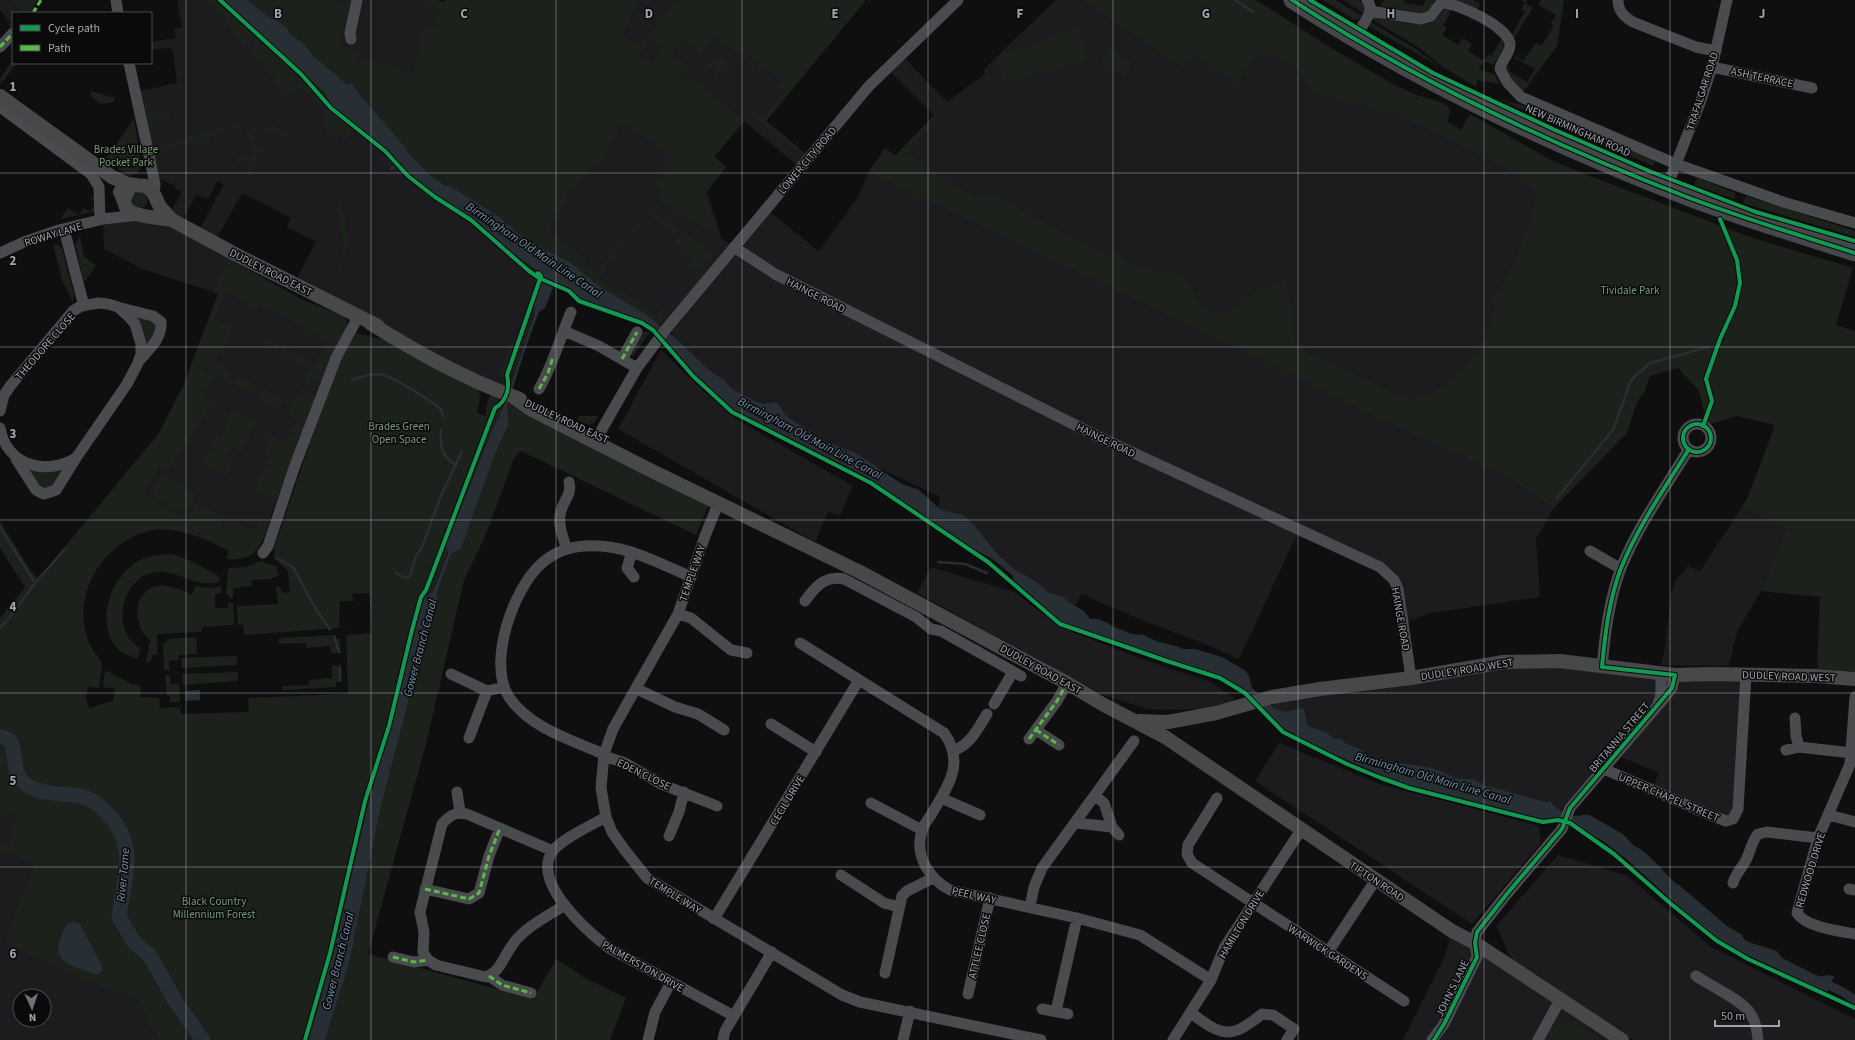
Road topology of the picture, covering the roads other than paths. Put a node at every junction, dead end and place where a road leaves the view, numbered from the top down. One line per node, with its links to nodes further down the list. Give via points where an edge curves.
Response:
1 (116, 0): 10 (street)
2 (357, 0): 13 (street, via 350,33)
3 (958, 0): 33 (street, LOWER CITY ROAD, via 869,86)
4 (1292, 0): 22 (highway, NEW BIRMINGHAM ROAD, via 1430,81 1545,138)
5 (1310, 0): 11 (highway, NEW BIRMINGHAM ROAD)
6 (1367, 0): 9 (street)
7 (1618, 0): 15 (street, via 1620,11 1633,22 1696,47)
8 (1727, 0): 15 (street, TRAFALGAR ROAD)
9 (1370, 11): 11 (street); 22 (street, NEW BIRMINGHAM ROAD, via 1426,18 1431,16 1441,3 1446,2 1480,16 1510,41 1509,50 1500,69 1506,82 1521,97)
10 (118, 12)
11 (1360, 30): 22 (highway, NEW BIRMINGHAM ROAD, via 1433,72 1555,130)
12 (12, 34): 14 (street)
13 (352, 39)
14 (0, 47)
15 (1716, 51): 17 (street, TRAFALGAR ROAD)
16 (129, 64): 21 (street)
17 (1712, 67): 18 (street, ASH TERRACE); 22 (street, TRAFALGAR ROAD)
18 (1812, 88)
19 (0, 96): 23 (main road, DUDLEY ROAD EAST)
20 (0, 107): 28 (street, via 91,174 99,187)
21 (150, 160): 24 (street, via 145,176); 25 (street, via 155,184)
22 (1671, 177): 30 (street, NEW BIRMINGHAM ROAD, via 1783,202); 32 (highway, NEW BIRMINGHAM ROAD, via 1756,212); 35 (highway, NEW BIRMINGHAM ROAD, via 1753,220)
23 (112, 178): 24 (main road, DUDLEY ROAD EAST); 26 (main road, DUDLEY ROAD EAST)
24 (137, 185): 25 (main road, DUDLEY ROAD EAST, via 149,188); 26 (main road, via 129,188)
25 (154, 197): 27 (main road, via 152,209); 29 (main road, DUDLEY ROAD EAST)
26 (124, 200): 27 (main road, DUDLEY ROAD EAST, via 127,209); 28 (street, via 117,211)
27 (139, 215): 28 (street, ROWAY LANE); 29 (main road, DUDLEY ROAD EAST)
28 (104, 220): 31 (street, ROWAY LANE)
29 (172, 220): 39 (main road, DUDLEY ROAD EAST)
30 (1855, 223)
31 (64, 229): 34 (street, ROWAY LANE); 36 (street, THEODORE CLOSE)
32 (1855, 241)
33 (734, 247): 44 (street, LOWER CITY ROAD, via 662,333); 71 (street, HAINGE ROAD, via 775,274 1097,436 1380,567 1394,580 1398,590)
34 (0, 253)
35 (1855, 253)
36 (84, 306): 37 (street, THEODORE CLOSE, via 99,303); 46 (street, THEODORE CLOSE, via 73,311 18,376 4,395)
37 (113, 306): 43 (street, THEODORE CLOSE, via 123,311 134,324 141,344); 43 (street, THEODORE CLOSE, via 153,316 161,322 158,338)
38 (571, 312): 40 (street)
39 (364, 320): 48 (main road, DUDLEY ROAD EAST, via 400,335 490,381 506,393 534,404); 57 (street, via 336,358 294,468 268,546)
40 (564, 331): 42 (street); 45 (street)
41 (637, 332): 42 (street)
42 (622, 359): 44 (street)
43 (138, 363): 51 (street, THEODORE CLOSE, via 127,384)
44 (637, 368): 48 (street, LOWER CITY ROAD)
45 (539, 389)
46 (0, 411)
47 (0, 428): 50 (street, THEODORE CLOSE)
48 (594, 438): 53 (main road, DUDLEY ROAD EAST, via 695,485 697,490); 53 (main road, DUDLEY ROAD EAST, via 628,455 629,459)
49 (1689, 449): 58 (street, via 1653,506)
50 (11, 451): 51 (street, THEODORE CLOSE, via 26,463 39,467 51,468); 51 (street, THEODORE CLOSE, via 36,490 44,494 56,490)
51 (76, 458)
52 (569, 482): 54 (street, via 571,490 560,512 561,529)
53 (723, 502): 60 (street, TEMPLE WAY); 61 (main road, DUDLEY ROAD EAST, via 810,547)
54 (567, 549): 56 (street, via 603,546 620,547); 75 (street, via 550,557 535,570 513,609 500,655 500,674)
55 (1590, 551): 58 (street)
56 (632, 552): 59 (street, via 627,568); 60 (street)
57 (263, 553)
58 (1621, 569): 67 (street, via 1609,608)
59 (634, 577)
60 (691, 577): 63 (street, TEMPLE WAY)
61 (857, 578): 62 (street, DUDLEY ROAD EAST, via 836,578 821,582); 64 (main road, DUDLEY ROAD EAST)
62 (805, 601)
63 (678, 614): 66 (street, via 691,618 731,650); 76 (street, TEMPLE WAY)
64 (945, 626): 74 (main road, DUDLEY ROAD EAST); 79 (street, DUDLEY ROAD EAST, via 1017,674)
65 (800, 643): 73 (street, PEEL WAY)
66 (747, 654)
67 (1602, 667): 69 (main road, DUDLEY ROAD WEST); 71 (main road, DUDLEY ROAD WEST, via 1560,661 1503,662)
68 (452, 674): 77 (street)
69 (1668, 675): 70 (main road, DUDLEY ROAD WEST); 100 (street, BRITANNIA STREET, via 1672,688)
70 (1746, 675): 72 (main road, DUDLEY ROAD WEST); 100 (street, UPPER CHAPEL STREET, via 1738,809 1733,819 1726,821 1710,815)
71 (1411, 678): 82 (main road, DUDLEY ROAD WEST, via 1272,697)
72 (1855, 679)
73 (859, 680): 95 (street, PEEL WAY, via 944,733); 97 (street, CECIL DRIVE)
74 (1067, 683): 80 (main road, DUDLEY ROAD EAST); 88 (street)
75 (504, 687): 77 (street); 99 (street, EDEN CLOSE, via 513,702 532,720)
76 (637, 689): 87 (street, via 675,707 698,714); 99 (street, TEMPLE WAY, via 614,730)
77 (487, 692): 90 (street)
78 (1855, 698): 98 (street, REDWOOD DRIVE)
79 (994, 704)
80 (1104, 705): 82 (main road, via 1149,714); 84 (main road, DUDLEY ROAD EAST)
81 (987, 714): 95 (street, via 971,740 963,747)
82 (1203, 715): 85 (main road)
83 (1795, 718): 94 (street)
84 (1133, 720): 85 (main road); 89 (main road, TIPTON ROAD)
85 (1168, 722): 89 (main road, via 1164,728)
86 (771, 724): 97 (street)
87 (724, 730)
88 (1036, 730): 91 (street); 93 (street)
89 (1165, 737): 116 (main road, TIPTON ROAD)
90 (469, 738)
91 (1028, 740)
92 (1134, 742): 103 (street)
93 (1059, 745)
94 (1799, 747): 96 (street); 98 (street)
95 (953, 750): 104 (street, PEEL WAY, via 953,771)
96 (1786, 750)
97 (816, 752): 131 (street, CECIL DRIVE)
98 (1852, 753): 110 (street, REDWOOD DRIVE)
99 (604, 755): 102 (street, EDEN CLOSE, via 625,763 661,784); 111 (street, TEMPLE WAY, via 601,788)
100 (1604, 769): 133 (street, BRITANNIA STREET, via 1570,808 1563,826 1477,932)
101 (457, 792): 108 (street)
102 (684, 792): 107 (street, EDEN CLOSE); 117 (street, EDEN CLOSE)
103 (1095, 796): 113 (street); 113 (street, via 1104,803 1116,831)
104 (941, 798): 109 (street); 115 (street, PEEL WAY)
105 (1217, 798): 126 (street, WARWICK GARDENS, via 1188,845 1187,854 1192,863)
106 (871, 803): 115 (street)
107 (717, 806)
108 (460, 812): 114 (street); 124 (street, via 449,816 442,824)
109 (980, 815)
110 (1829, 815): 112 (street); 118 (street, REDWOOD DRIVE)
111 (606, 817): 119 (street, via 576,833); 131 (street, TEMPLE WAY, via 612,832 647,878)
112 (1855, 822)
113 (1076, 823): 129 (street, via 1037,877)
114 (500, 828): 119 (street); 124 (street, via 479,893 475,897 469,899)
115 (922, 830): 121 (street, PEEL WAY, via 923,862)
116 (1301, 830): 126 (street, HAMILTON DRIVE); 133 (main road, TIPTON ROAD, via 1452,931)
117 (669, 836)
118 (1818, 838): 122 (street, via 1768,832 1758,834); 132 (street, REDWOOD DRIVE, via 1797,913 1803,920 1824,928)
119 (553, 851): 127 (street, PALMERSTON DRIVE, via 548,860 549,880)
120 (841, 875): 128 (street, via 884,903)
121 (933, 878): 125 (street, PEEL WAY, via 950,890); 128 (street, via 907,891 902,896)
122 (1733, 883)
123 (1371, 887): 135 (street)
124 (426, 889): 137 (street, via 420,912 424,932 423,952)
125 (990, 898): 129 (street, PEEL WAY); 144 (street, ATTLEE CLOSE)
126 (1253, 902): 135 (street, WARWICK GARDENS); 141 (street, HAMILTON DRIVE, via 1224,948)
127 (565, 905): 139 (street, via 518,936 498,969); 142 (street, PALMERSTON DRIVE, via 591,934 609,948)
128 (899, 907): 138 (street)
129 (1030, 907): 130 (street, PEEL WAY)
130 (1077, 918): 141 (street, PEEL WAY, via 1140,935); 149 (street)
131 (714, 920): 134 (street, TEMPLE WAY)
132 (1855, 934)
133 (1475, 943): 145 (main road, TIPTON ROAD); 153 (street, JOHN'S LANE, via 1477,957 1444,1024)
134 (772, 952): 148 (street, TEMPLE WAY, via 860,1002); 152 (street)
135 (1328, 952): 146 (street, WARWICK GARDENS)
136 (393, 957): 137 (street, via 414,962)
137 (428, 960): 139 (street, via 436,965)
138 (885, 973)
139 (489, 976): 143 (street, via 502,985)
140 (1696, 976): 162 (street, via 1750,1012 1756,1023)
141 (1211, 980): 150 (street, HAMILTON DRIVE)
142 (671, 982): 152 (street, PALMERSTON DRIVE); 154 (street, via 655,1012)
143 (531, 993)
144 (968, 994)
145 (1560, 1000): 160 (street); 161 (main road, TIPTON ROAD)
146 (1404, 1001)
147 (1042, 1009): 149 (street)
148 (910, 1011): 156 (street); 157 (street, TEMPLE WAY)
149 (1056, 1011): 151 (street)
150 (1190, 1013): 158 (street, HAMILTON DRIVE); 159 (street, via 1213,1029 1227,1034 1242,1030 1262,1014 1273,1015 1294,1029)
151 (1068, 1014)
152 (734, 1016): 155 (street)
153 (1433, 1039)
154 (648, 1040)
155 (723, 1040)
156 (903, 1040)
157 (1041, 1040)
158 (1173, 1040)
159 (1287, 1040)
160 (1538, 1040)
161 (1622, 1040)
162 (1758, 1040)

